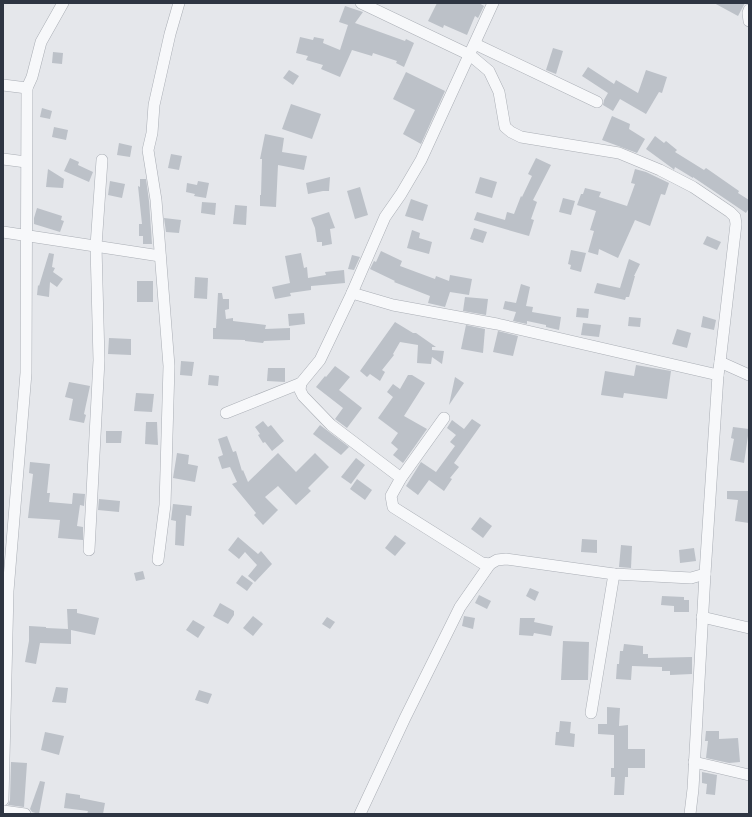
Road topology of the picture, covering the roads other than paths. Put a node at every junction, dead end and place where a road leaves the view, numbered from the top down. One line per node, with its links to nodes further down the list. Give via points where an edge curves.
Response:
1 (63, 3): 9 (street, via 41,42)
2 (180, 3): 18 (street, via 170,34 154,105 148,150 156,200)
3 (361, 3): 7 (street)
4 (493, 3): 7 (street)
5 (749, 10): 6 (street)
6 (749, 21)
7 (472, 49): 10 (street); 19 (street, via 421,160 385,217); 20 (street, via 489,71 499,92 505,127 511,132 521,137 620,154 693,187 734,217 736,224)
8 (3, 85): 9 (street)
9 (27, 88): 13 (street)
10 (597, 102)
11 (3, 159): 13 (street)
12 (102, 160): 17 (street)
13 (26, 162): 16 (street)
14 (3, 226): 15 (street)
15 (8, 233): 16 (street)
16 (26, 236): 17 (street); 32 (street, via 26,373)
17 (96, 246): 18 (street); 27 (street, via 99,360)
18 (160, 256): 28 (street, via 169,366 165,505)
19 (352, 293): 21 (street, via 392,305 497,324); 23 (street, via 320,360)
20 (720, 362): 21 (street); 22 (street)
21 (718, 375): 31 (street)
22 (749, 375)
23 (301, 383): 24 (street); 26 (street, via 300,390 303,396 331,425)
24 (226, 413)
25 (444, 418): 26 (street)
26 (401, 478): 29 (street, via 391,496 393,507 482,563)
27 (89, 550)
28 (158, 560)
29 (490, 564): 30 (street, via 506,559); 41 (street, via 460,606)
30 (614, 574): 31 (street, via 691,578); 35 (street)
31 (704, 574): 33 (street)
32 (5, 591): 38 (street)
33 (702, 617): 34 (street); 36 (street)
34 (749, 628)
35 (591, 713)
36 (694, 762): 37 (street); 42 (street)
37 (749, 775)
38 (3, 800)
39 (3, 810): 40 (street)
40 (25, 814)
41 (360, 814)
42 (690, 814)

